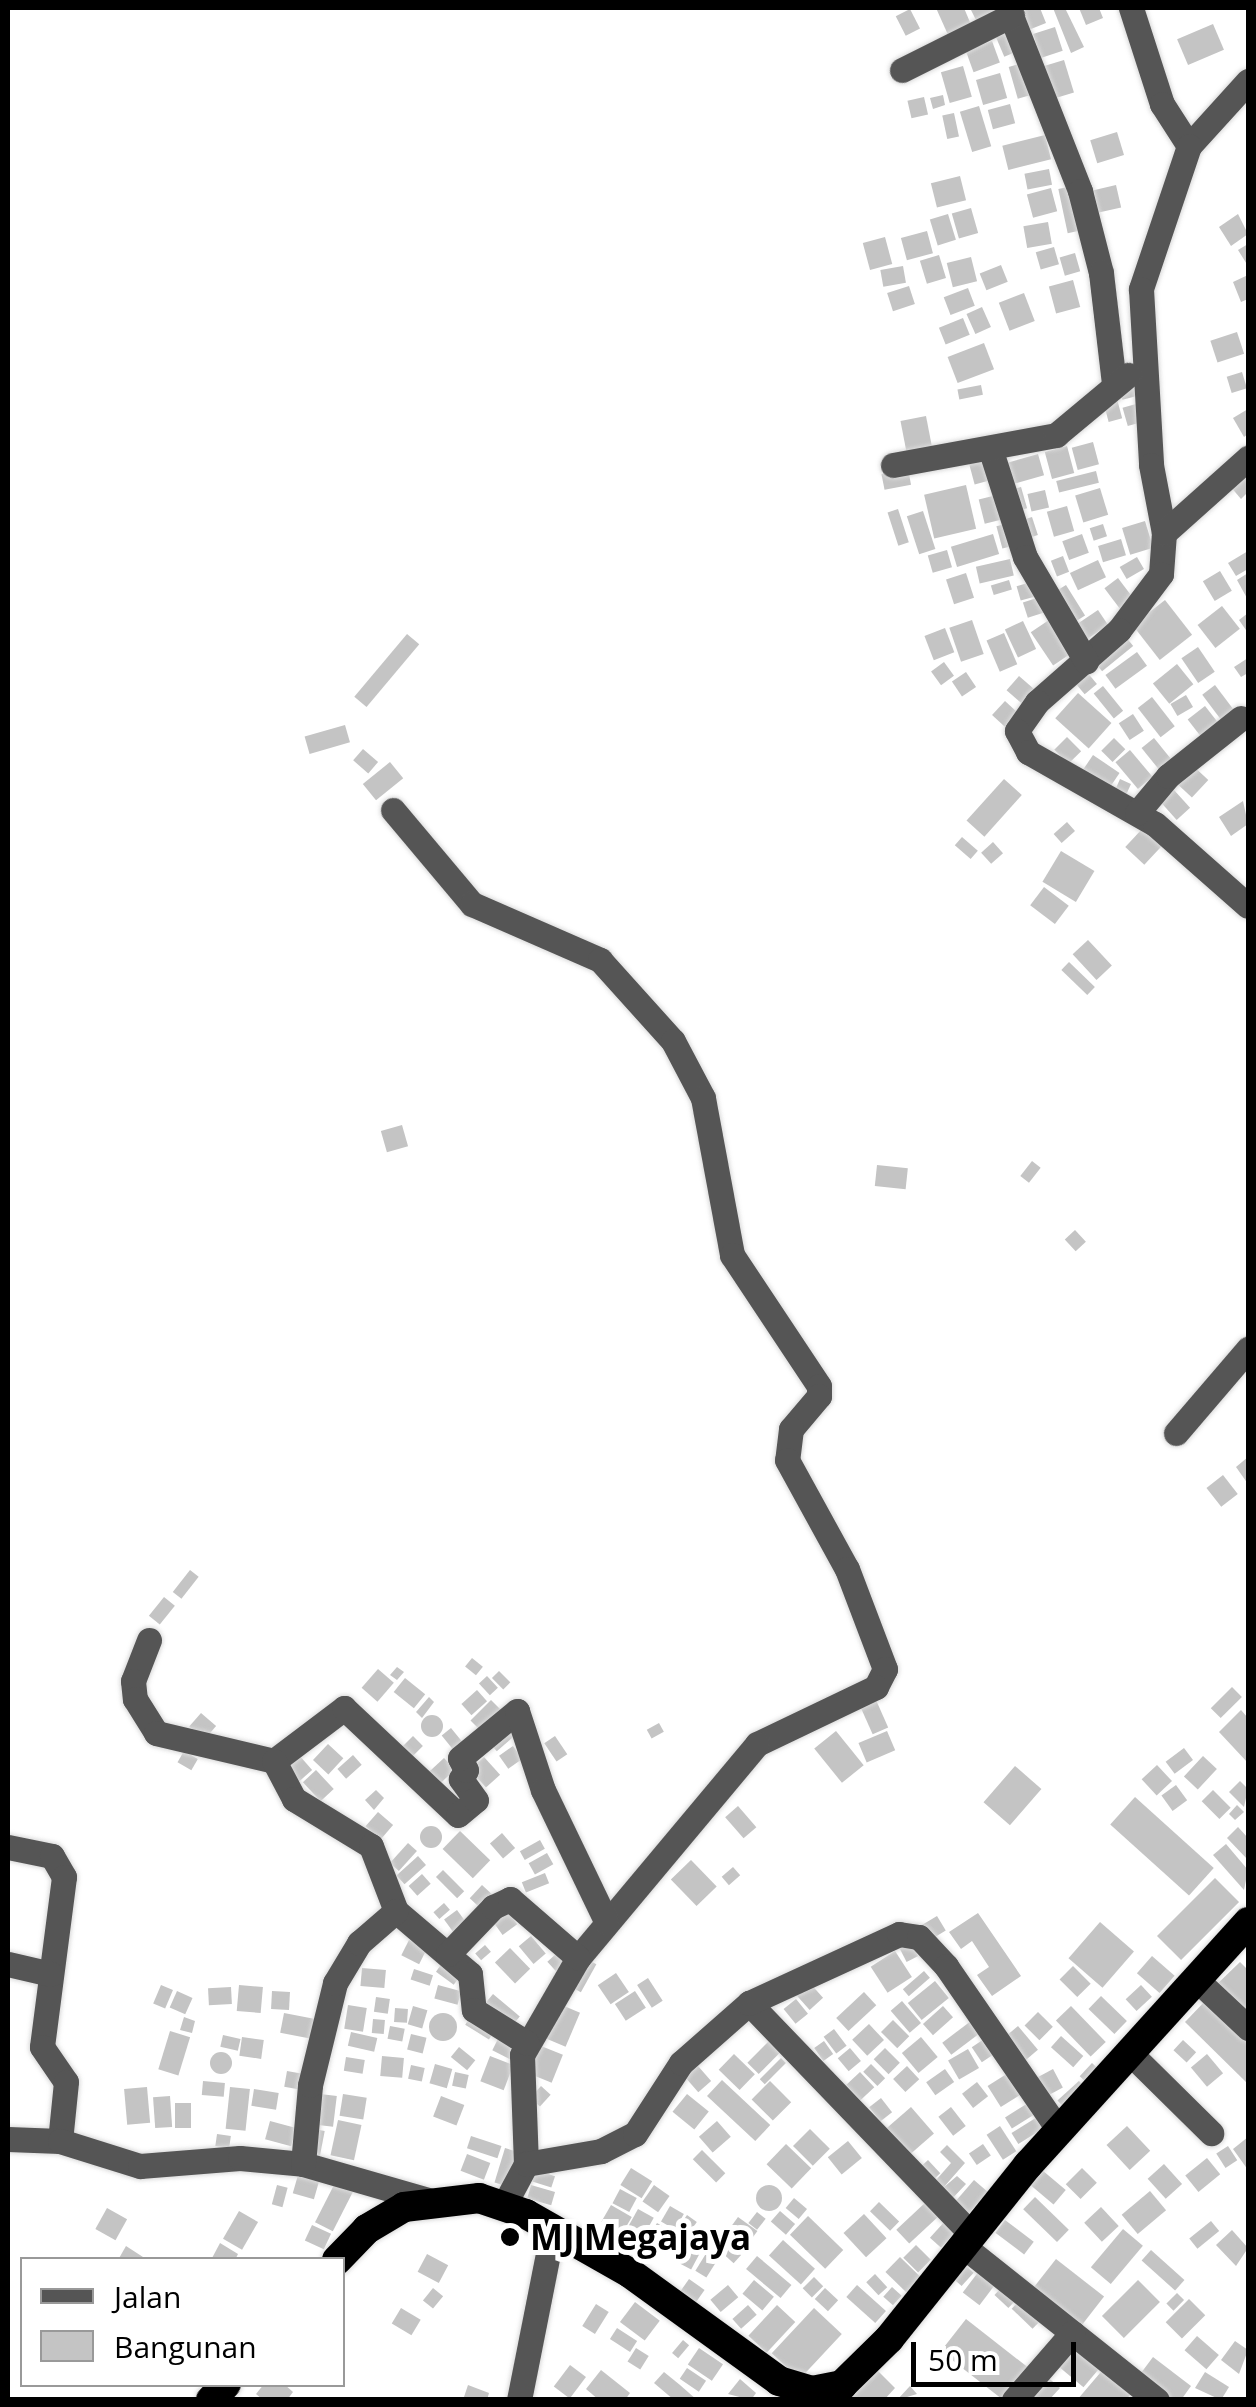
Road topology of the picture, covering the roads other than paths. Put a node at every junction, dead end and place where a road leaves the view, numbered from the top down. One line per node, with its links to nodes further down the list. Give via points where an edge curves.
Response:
1 (1131, 8): 5 (street, via 1162,104)
2 (1010, 12): 3 (street); 7 (street, via 1080,191 1100,273)
3 (902, 70)
4 (1248, 81): 5 (street)
5 (1189, 146): 6 (street, via 1141,289)
6 (1144, 364): 7 (street); 11 (street, via 1151,466)
7 (1114, 383): 8 (street, via 1056,435)
8 (990, 448): 10 (street); 12 (street, via 1025,558)
9 (1248, 458): 11 (street)
10 (893, 465)
11 (1164, 533): 12 (street, via 1166,558 1154,586)
12 (1086, 660): 15 (street, via 1037,702 1020,722 1018,738 1042,762)
13 (1241, 718): 15 (street, via 1168,776)
14 (393, 810): 23 (street, via 472,904 600,960 672,1041 703,1098 732,1256 819,1386 819,1396 791,1429 787,1460 834,1544 884,1658 876,1688 757,1744)
15 (1137, 813): 16 (street, via 1212,868)
16 (1248, 906)
17 (1248, 1349): 18 (street)
18 (1176, 1433)
19 (149, 1640): 20 (street, via 134,1681 145,1723 174,1741)
20 (274, 1761): 22 (street, via 294,1799 371,1846); 23 (street, via 344,1708 458,1815 476,1800 460,1779 466,1770 460,1758 517,1712 543,1790)
21 (8, 1846): 28 (street, via 60,1864)
22 (396, 1911): 25 (street); 38 (street, via 360,1943 335,1982 310,2085)
23 (606, 1921): 26 (street)
24 (1248, 1922): 29 (highway)
25 (448, 1954): 26 (street, via 493,1907 510,1899); 32 (street, via 470,1974 474,2010)
26 (578, 1958): 32 (street)
27 (8, 1964): 28 (street)
28 (52, 1974): 37 (street, via 42,2047 66,2082)
29 (1198, 1980): 31 (street); 33 (highway)
30 (749, 2003): 34 (street, via 815,1968 912,1933 946,1966); 39 (street, via 681,2063 634,2134 602,2151); 43 (street)
31 (1248, 2028)
32 (527, 2043): 39 (street)
33 (1133, 2056): 34 (highway); 35 (street)
34 (1060, 2132): 43 (highway)
35 (1211, 2133)
36 (8, 2139): 37 (street)
37 (60, 2141): 38 (street, via 140,2166 240,2158)
38 (303, 2164): 40 (street)
39 (526, 2164): 41 (street)
40 (431, 2202): 41 (highway, via 480,2198); 44 (highway, via 384,2216)
41 (504, 2205): 42 (highway)
42 (552, 2228): 46 (highway, via 630,2273 779,2381); 47 (street)
43 (966, 2239): 45 (street); 46 (highway, via 889,2339)
44 (340, 2257)
45 (1072, 2333): 48 (street); 49 (street)
46 (836, 2392)
47 (519, 2400)
48 (1014, 2400)
49 (1157, 2400)

